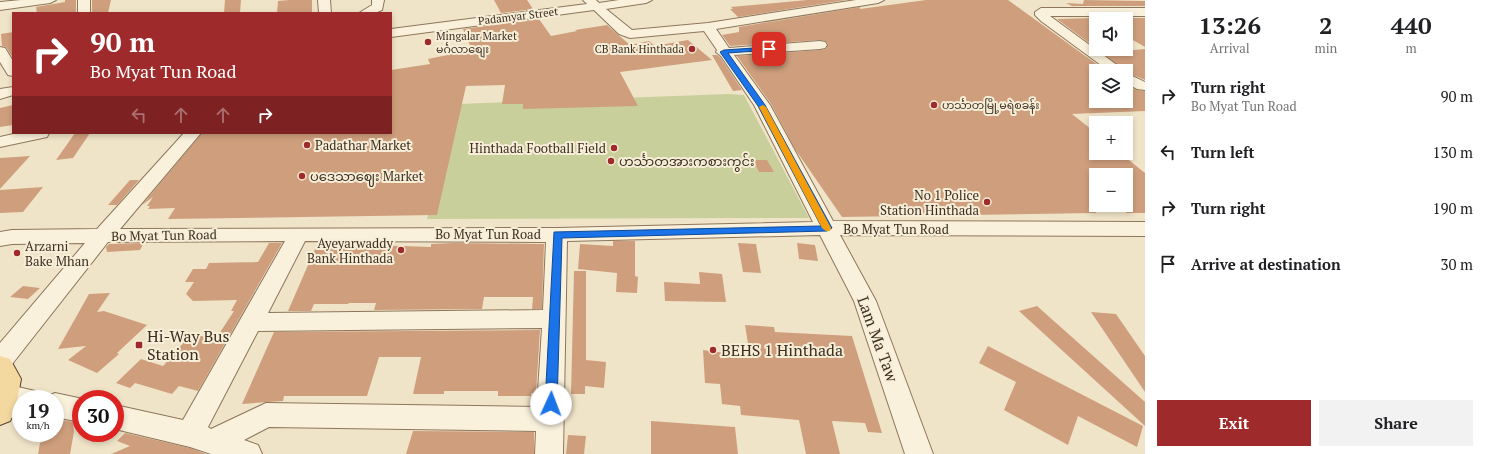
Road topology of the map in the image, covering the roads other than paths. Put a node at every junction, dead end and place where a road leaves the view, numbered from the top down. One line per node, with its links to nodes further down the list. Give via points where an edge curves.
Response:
1 (50, 0): 7 (street)
2 (84, 0): 10 (street)
3 (324, 0): 11 (street)
4 (378, 0): 12 (street, via 378,7)
5 (646, 0): 8 (street, Padamyar Street)
6 (878, 0): 14 (street)
7 (28, 2): 9 (street)
8 (592, 3): 14 (street, via 624,31 636,35); 15 (street, Padamyar Street)
9 (0, 6)
10 (84, 12)
11 (325, 12)
12 (367, 12)
13 (1145, 12): 19 (street, via 1042,12 1041,15)
14 (708, 27): 18 (street, Lam Ma Taw)
15 (392, 33)
16 (820, 45): 18 (street)
17 (0, 51): 20 (street)
18 (724, 52): 28 (street, Lam Ma Taw, via 762,105)
19 (1108, 64)
20 (12, 70)
21 (1133, 81): 22 (street)
22 (1144, 87)
23 (12, 91): 24 (street)
24 (0, 94)
25 (36, 134): 27 (street)
26 (192, 134): 32 (street)
27 (0, 142)
28 (827, 228): 29 (street, Bo Myat Tun Road); 31 (street, Bo Myat Tun Road); 44 (street, Lam Ma Taw, via 865,300)
29 (1145, 229)
30 (299, 234): 31 (street, Bo Myat Tun Road); 32 (street, Bo Myat Tun Road); 35 (street)
31 (557, 235): 34 (street)
32 (102, 236): 33 (street, Bo Myat Tun Road); 36 (street)
33 (0, 239)
34 (554, 319): 35 (street); 40 (street)
35 (251, 322): 41 (street)
36 (0, 361)
37 (0, 367): 38 (main road, via 7,378)
38 (10, 402)
39 (124, 419): 41 (street)
40 (551, 419): 41 (street, via 266,415); 43 (street)
41 (202, 438): 42 (street)
42 (248, 454)
43 (549, 454)
44 (919, 454)

